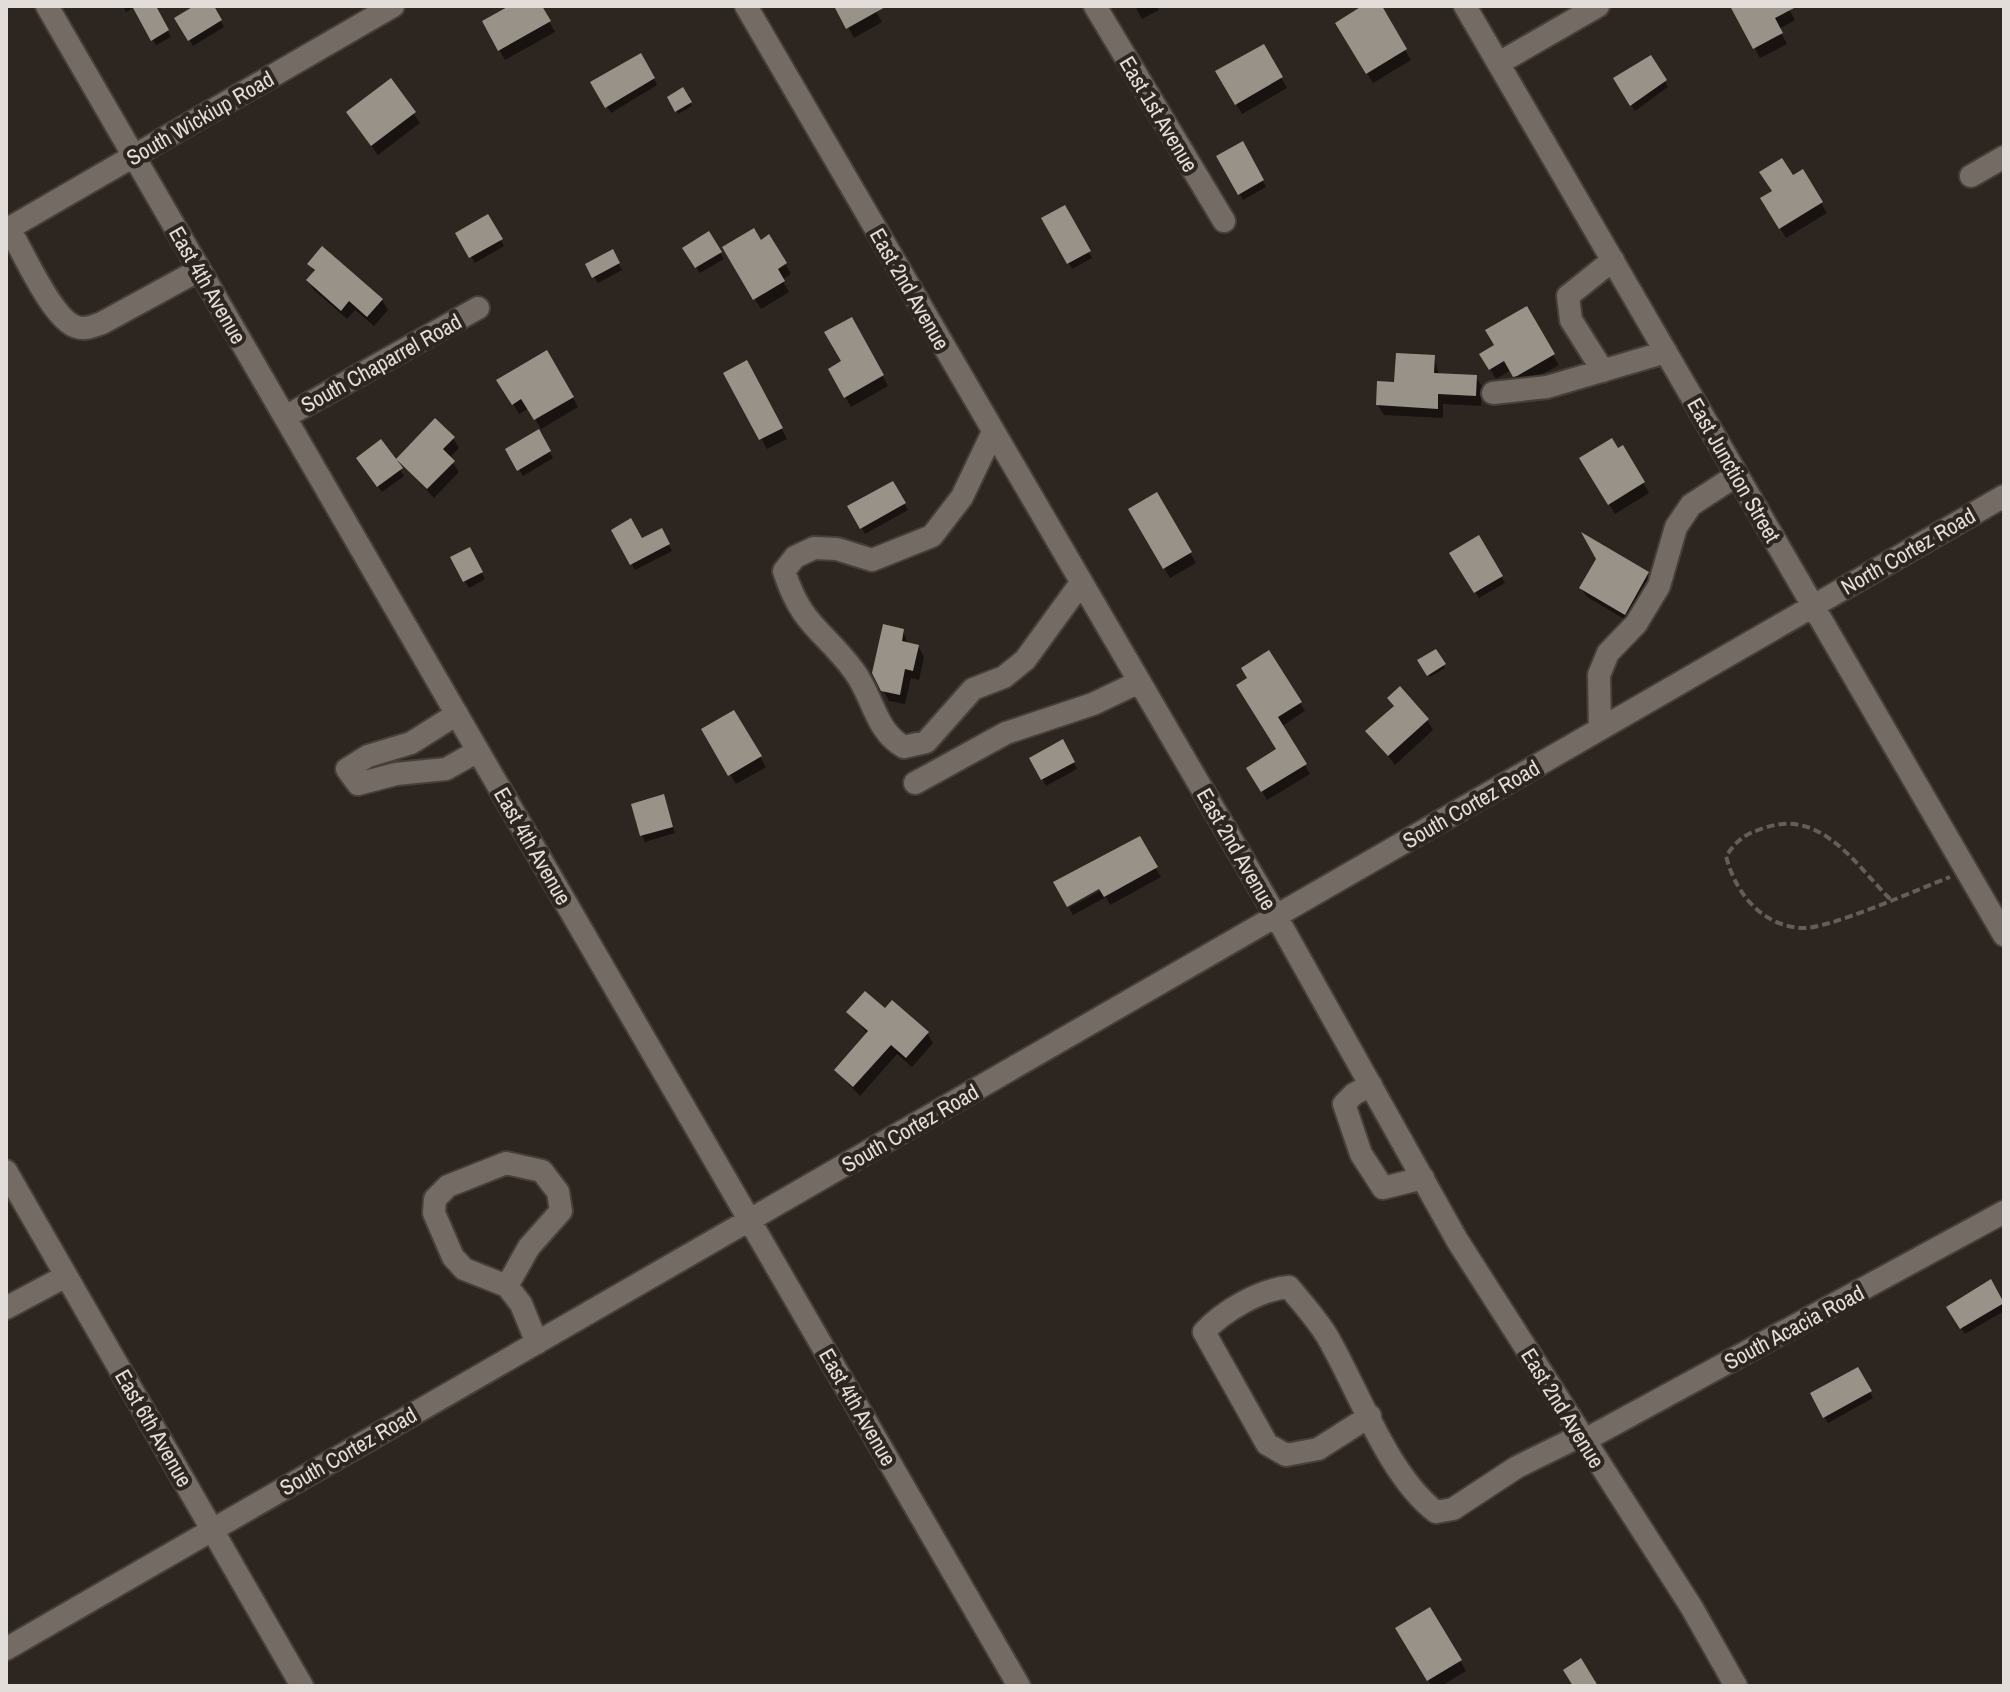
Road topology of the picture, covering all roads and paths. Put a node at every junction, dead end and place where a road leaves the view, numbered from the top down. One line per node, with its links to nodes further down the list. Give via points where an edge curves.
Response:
1 (47, 6): 8 (street, East 4th Avenue)
2 (393, 6): 8 (street, South Wickiup Road)
3 (746, 6): 20 (street, East 2nd Avenue)
4 (1095, 6): 11 (street, East 1st Avenue)
5 (1465, 6): 7 (street, East Junction Street)
6 (1598, 6): 7 (street)
7 (1499, 63): 13 (street, East Junction Street)
8 (133, 156): 12 (street, South Wickiup Road); 14 (street, East 4th Avenue)
9 (2004, 157): 10 (street)
10 (1971, 176)
11 (1224, 221)
12 (8, 229): 14 (street, via 59,316 74,327 102,323)
13 (1613, 260): 16 (street, East Junction Street); 17 (street, via 1568,296 1571,320)
14 (199, 270): 19 (street, East 4th Avenue)
15 (478, 308): 19 (street, South Chaparrel Road)
16 (1666, 352): 17 (street); 21 (street, East Junction Street)
17 (1603, 371): 18 (street, via 1547,387)
18 (1493, 393)
19 (285, 417): 26 (street, East 4th Avenue)
20 (993, 432): 23 (street, East 2nd Avenue); 23 (street, via 962,497 932,536 872,560 814,548 795,557 784,571 802,615 856,673 891,740 904,747 926,742 973,689 1004,677 1025,660)
21 (1737, 475): 24 (street, East Junction Street); 27 (street, via 1691,505 1676,527 1659,586 1636,624 1608,653 1599,675)
22 (2004, 496): 24 (street, North Cortez Road)
23 (1081, 583): 25 (street, East 2nd Avenue)
24 (1813, 606): 27 (street, South Cortez Road); 30 (street, East Junction Street)
25 (1139, 682): 29 (street, via 1093,704 1006,733); 32 (street, East 2nd Avenue)
26 (457, 714): 28 (street, East 4th Avenue); 28 (street, via 411,743 368,756 347,769 358,784 446,769)
27 (1600, 729): 32 (street, South Cortez Road)
28 (478, 751): 38 (street, East 4th Avenue)
29 (915, 783)
30 (1967, 871): 31 (path); 33 (street, East Junction Street)
31 (1890, 899): 31 (path, via 1802,928 1767,918 1748,903 1732,880 1726,856 1740,836 1799,822 1824,832)
32 (1276, 916): 34 (street, East 2nd Avenue); 38 (street, South Cortez Road)
33 (2004, 935)
34 (1371, 1085): 36 (street, East 2nd Avenue); 36 (street, via 1344,1104 1361,1154 1383,1188)
35 (6, 1171): 39 (street, East 6th Avenue)
36 (1423, 1178): 44 (street, East 2nd Avenue)
37 (2004, 1212): 44 (street, South Acacia Road)
38 (750, 1220): 42 (street, South Cortez Road); 48 (street, East 4th Avenue)
39 (66, 1276): 41 (street); 45 (street, East 6th Avenue)
40 (507, 1286): 40 (street, via 464,1269 453,1257 434,1213 435,1199 448,1186 506,1163 542,1171 558,1192 561,1211 529,1247); 42 (street, via 521,1304)
41 (6, 1308)
42 (537, 1343): 45 (street, South Cortez Road)
43 (1370, 1416): 43 (street, via 1325,1333 1289,1287 1272,1288 1204,1332 1267,1444 1286,1455 1318,1449); 44 (street, South Acacia Road, via 1422,1501 1436,1512 1453,1509 1517,1467)
44 (1582, 1438): 49 (street, East 2nd Avenue)
45 (212, 1529): 46 (street, South Cortez Road); 47 (street, East 6th Avenue)
46 (6, 1649)
47 (302, 1686)
48 (1019, 1686)
49 (1736, 1686)

